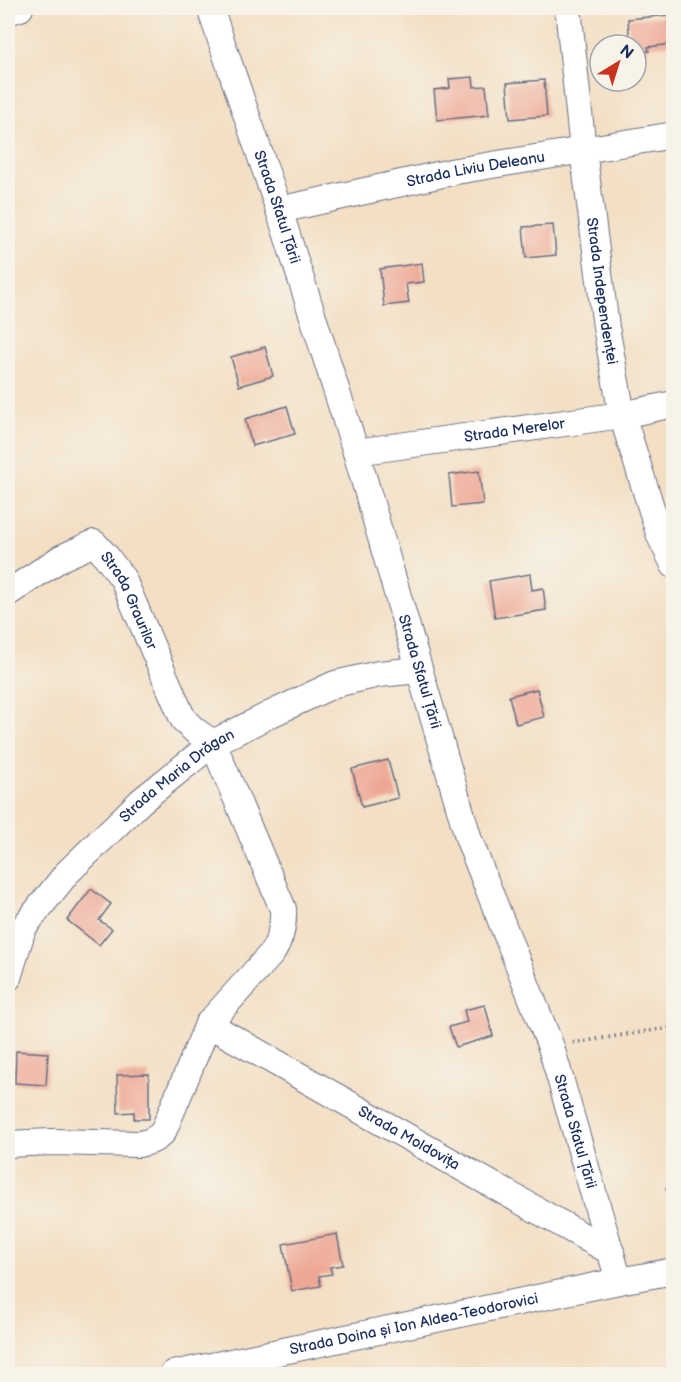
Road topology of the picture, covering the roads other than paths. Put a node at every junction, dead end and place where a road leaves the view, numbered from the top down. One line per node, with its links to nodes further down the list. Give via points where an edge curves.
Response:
1 (20, 8): 4 (street)
2 (210, 8): 7 (street, Strada Sfatul Țării)
3 (568, 8): 6 (street, Strada Independenței)
4 (8, 12)
5 (674, 135): 6 (street, Strada Liviu Deleanu)
6 (583, 150): 7 (street, Strada Liviu Deleanu, via 456,171); 9 (street, Strada Independenței)
7 (279, 210): 10 (street, Strada Sfatul Țării)
8 (674, 404): 9 (street, Strada Merelor)
9 (622, 416): 10 (street, Strada Merelor); 11 (street, Strada Independenței, via 660,536)
10 (357, 452): 13 (street, Strada Sfatul Țării)
11 (674, 565)
12 (8, 593): 14 (street, Strada Graurilor, via 61,558 94,543 123,579 183,719)
13 (419, 670): 14 (street, Strada Maria Drăgan, via 335,684); 18 (street, Strada Sfatul Țării, via 469,840 551,1047)
14 (213, 743): 15 (street, Strada Maria Drăgan, via 141,801 67,873 23,928); 16 (street, via 284,909 284,919 272,953)
15 (8, 978)
16 (208, 1024): 17 (street, via 163,1132 152,1141); 18 (street, Strada Moldovița)
17 (8, 1144)
18 (611, 1252): 20 (street, Strada Sfatul Țării)
19 (674, 1271): 20 (street)
20 (619, 1281): 21 (street, Strada Doina și Ion Aldea-Teodorovici)
21 (173, 1374)

